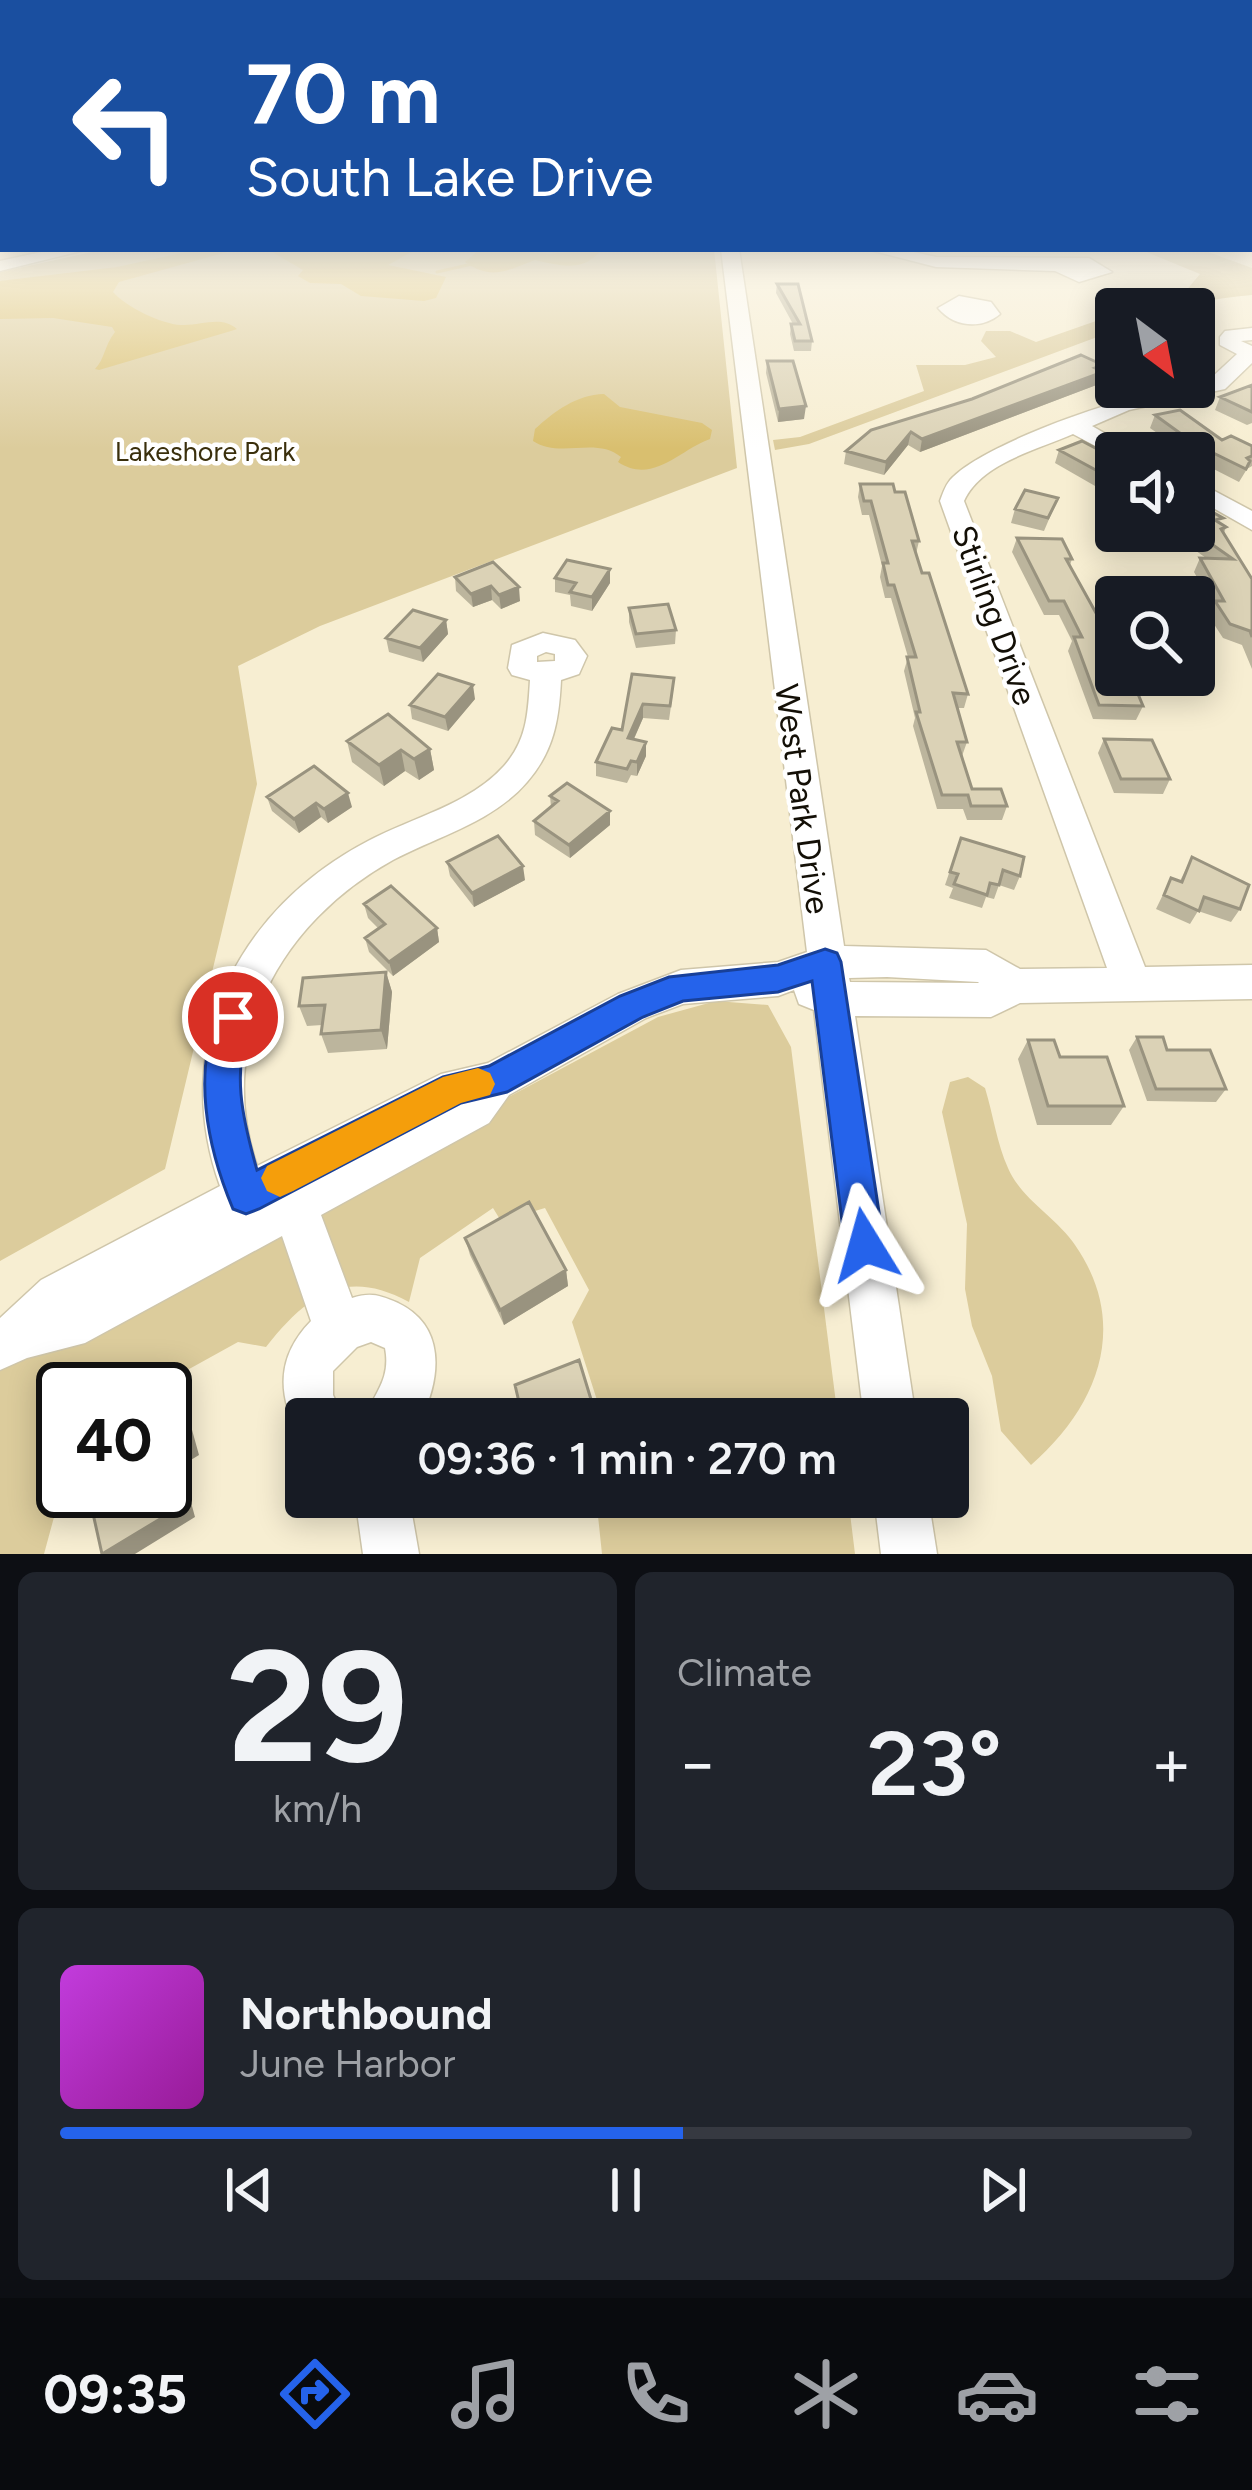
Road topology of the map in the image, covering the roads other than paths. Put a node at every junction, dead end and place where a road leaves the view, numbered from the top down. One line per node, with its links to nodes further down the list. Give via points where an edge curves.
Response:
1 (737, 305): 8 (street, West Park Drive)
2 (1251, 347): 3 (street, Stirling Drive, via 1210,387 1138,400)
3 (1072, 425): 4 (street); 10 (street, Stirling Drive, via 975,470 952,501)
4 (1095, 437)
5 (1215, 500): 6 (street)
6 (1252, 522)
7 (546, 675): 11 (street, via 542,728 506,782 471,810 381,850 314,895 269,943 241,990 225,1044 221,1105)
8 (827, 981): 10 (street, via 991,1000 1013,986); 11 (street, via 681,987 632,1006 494,1081 474,1109); 16 (street, West Park Drive)
9 (1252, 982): 10 (street)
10 (1132, 983)
11 (266, 1208): 12 (street); 13 (street, via 68,1326)
12 (338, 1327): 14 (street, via 307,1375); 15 (street, via 373,1317 389,1322 411,1346 412,1384)
13 (10, 1339)
14 (309, 1398)
15 (403, 1398)
16 (887, 1398)
17 (385, 1518): 19 (street)
18 (904, 1518): 20 (street)
19 (391, 1554)
20 (909, 1554)

